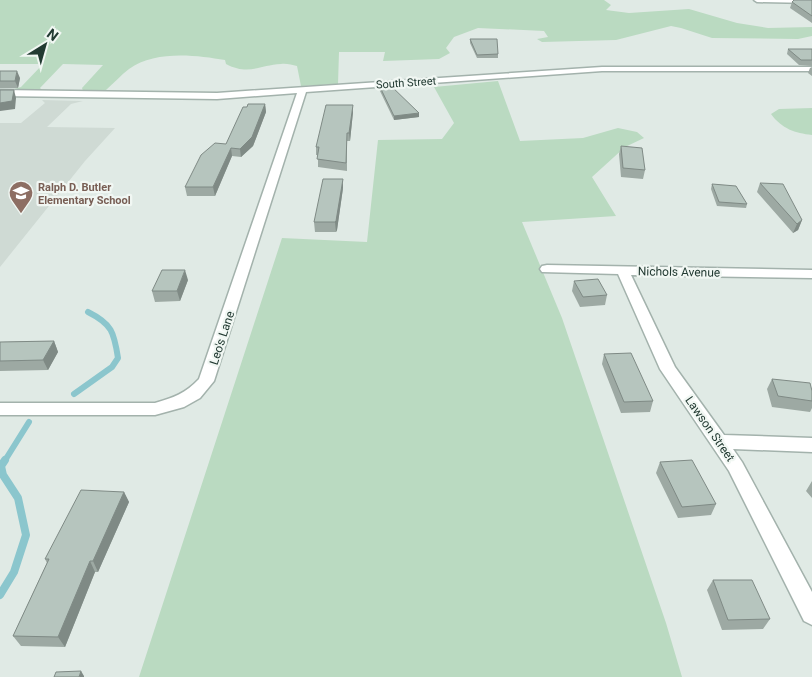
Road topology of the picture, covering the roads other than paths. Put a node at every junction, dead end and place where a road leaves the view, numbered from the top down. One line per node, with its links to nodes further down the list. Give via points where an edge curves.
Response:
1 (758, 0): 2 (street)
2 (812, 2)
3 (812, 68): 4 (street, South Street, via 587,70)
4 (302, 91): 5 (street, South Street, via 206,96); 9 (street, Leo's Lane, via 206,381 194,394 178,403 130,410)
5 (0, 93)
6 (547, 269): 7 (street, Nichols Avenue)
7 (623, 271): 8 (street, Nichols Avenue); 10 (street, Lawson Street, via 668,369)
8 (812, 274)
9 (0, 409)
10 (721, 442): 11 (street); 12 (street, Lawson Street)
11 (812, 445)
12 (812, 614)

